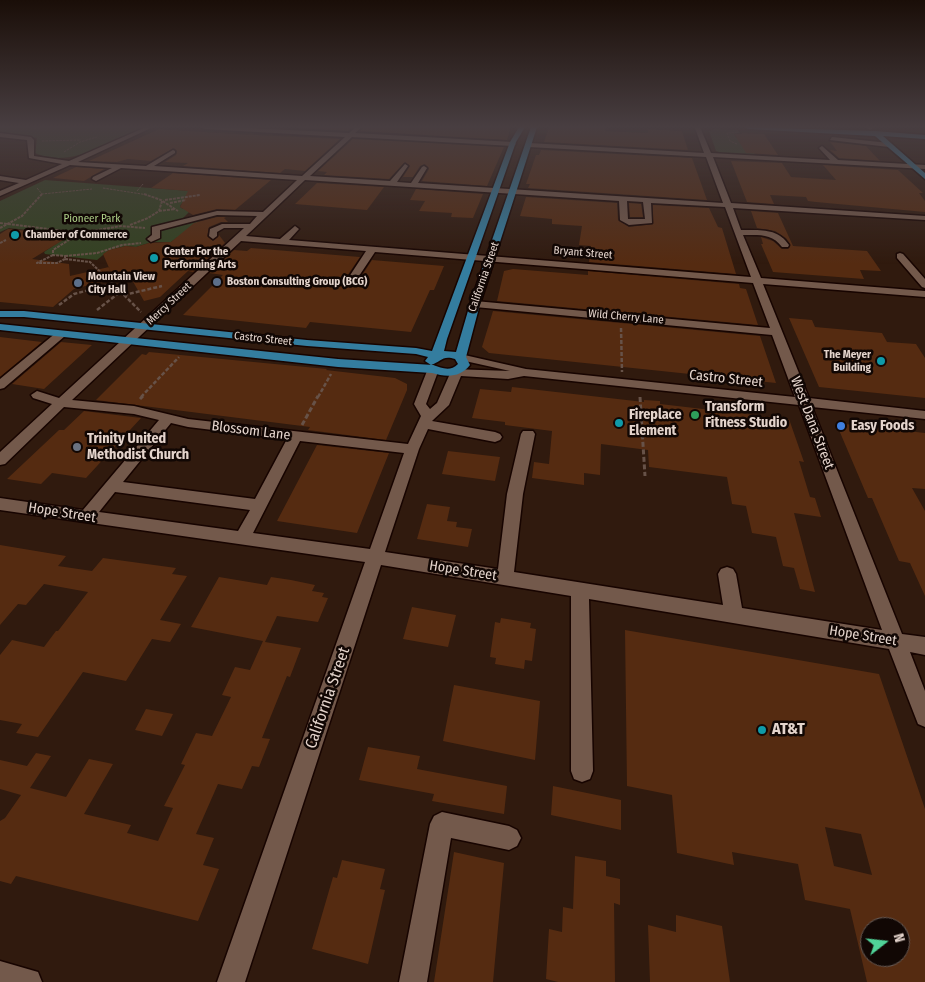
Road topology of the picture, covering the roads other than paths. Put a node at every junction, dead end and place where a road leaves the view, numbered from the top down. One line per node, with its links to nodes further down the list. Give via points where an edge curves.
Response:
1 (48, 173): 13 (street)
2 (108, 173): 12 (street)
3 (222, 173): 11 (street)
4 (309, 173): 11 (street, Mercy Street)
5 (400, 173): 14 (street)
6 (421, 173): 15 (street)
7 (502, 173): 16 (main road, California Street)
8 (520, 173): 17 (main road, California Street)
9 (714, 173): 22 (street, West Dana Street)
10 (0, 178): 13 (street)
11 (303, 178): 14 (street); 23 (street, Mercy Street)
12 (96, 180)
13 (28, 182): 18 (street)
14 (392, 184): 15 (street)
15 (414, 185): 16 (street)
16 (496, 190): 17 (street); 35 (main road, California Street)
17 (513, 192): 19 (street); 36 (main road, California Street)
18 (0, 194)
19 (623, 199): 20 (street); 20 (street, via 624,220 629,223 648,221)
20 (647, 200): 22 (street)
21 (239, 206): 23 (street)
22 (728, 206): 24 (street); 27 (street, West Dana Street)
23 (266, 211): 25 (street, Mercy Street); 30 (street, via 218,213 155,229 157,236)
24 (925, 218)
25 (250, 226): 28 (street, via 222,226 213,231); 29 (street, Mercy Street)
26 (295, 229): 31 (street)
27 (738, 232): 32 (street, via 772,234 782,239); 37 (street, West Dana Street)
28 (213, 236)
29 (238, 238): 31 (street, Bryant Street); 44 (street, Mercy Street)
30 (151, 240)
31 (282, 242): 33 (street, Bryant Street)
32 (785, 245)
33 (372, 249): 35 (street, Bryant Street); 38 (street)
34 (900, 256): 39 (street)
35 (472, 257): 36 (street, Bryant Street); 48 (main road, California Street)
36 (490, 258): 37 (street, Bryant Street); 41 (main road, California Street)
37 (758, 280): 40 (street, Bryant Street); 45 (street, West Dana Street)
38 (350, 283)
39 (925, 285)
40 (925, 294)
41 (475, 304): 45 (street, Wild Cherry Lane); 49 (main road, California Street)
42 (0, 314): 44 (main road, Castro Street)
43 (0, 327): 46 (main road, Castro Street)
44 (144, 327): 47 (street, Mercy Street); 48 (main road, Castro Street)
45 (777, 332): 55 (street, West Dana Street)
46 (61, 334): 47 (main road, Castro Street); 53 (street)
47 (129, 341): 50 (main road, Castro Street, via 338,363); 56 (street, Mercy Street)
48 (437, 356): 49 (main road, Castro Street, via 450,354); 50 (main road, California Street, via 431,362)
49 (460, 357): 51 (main road, California Street, via 464,365); 52 (street, Castro Street)
50 (433, 369): 51 (main road, Castro Street, via 445,374); 59 (street, California Street, via 420,404)
51 (456, 372): 52 (street, Castro Street, via 508,375); 59 (street, California Street, via 443,405)
52 (524, 372): 55 (street, Castro Street)
53 (0, 385)
54 (37, 395): 56 (street, Blossom Lane)
55 (804, 402): 57 (street, Castro Street); 75 (street, West Dana Street)
56 (62, 403): 58 (street, Blossom Lane, via 130,410); 64 (street, Mercy Street)
57 (925, 415)
58 (167, 418): 61 (street, Blossom Lane); 65 (street)
59 (426, 420): 62 (street); 63 (street, California Street)
60 (528, 434): 72 (street, via 515,494)
61 (295, 436): 63 (street, Blossom Lane); 67 (street)
62 (495, 437)
63 (412, 449): 70 (street, California Street)
64 (0, 460)
65 (112, 486): 67 (street); 68 (street)
66 (0, 504): 68 (street, Hope Street)
67 (260, 505): 69 (street)
68 (86, 517): 69 (street, Hope Street)
69 (243, 538): 70 (street, Hope Street)
70 (376, 557): 72 (street, Hope Street); 82 (street, California Street)
71 (727, 574): 74 (street)
72 (505, 578): 73 (street, Hope Street)
73 (580, 590): 74 (street, Hope Street); 78 (street)
74 (734, 615): 75 (street, Hope Street)
75 (896, 641): 76 (street, Hope Street); 77 (street, West Dana Street)
76 (925, 646)
77 (925, 717)
78 (582, 771)
79 (510, 838): 83 (street, via 442,824)
80 (0, 974): 81 (street)
81 (28, 982)
82 (231, 982)
83 (413, 982)

